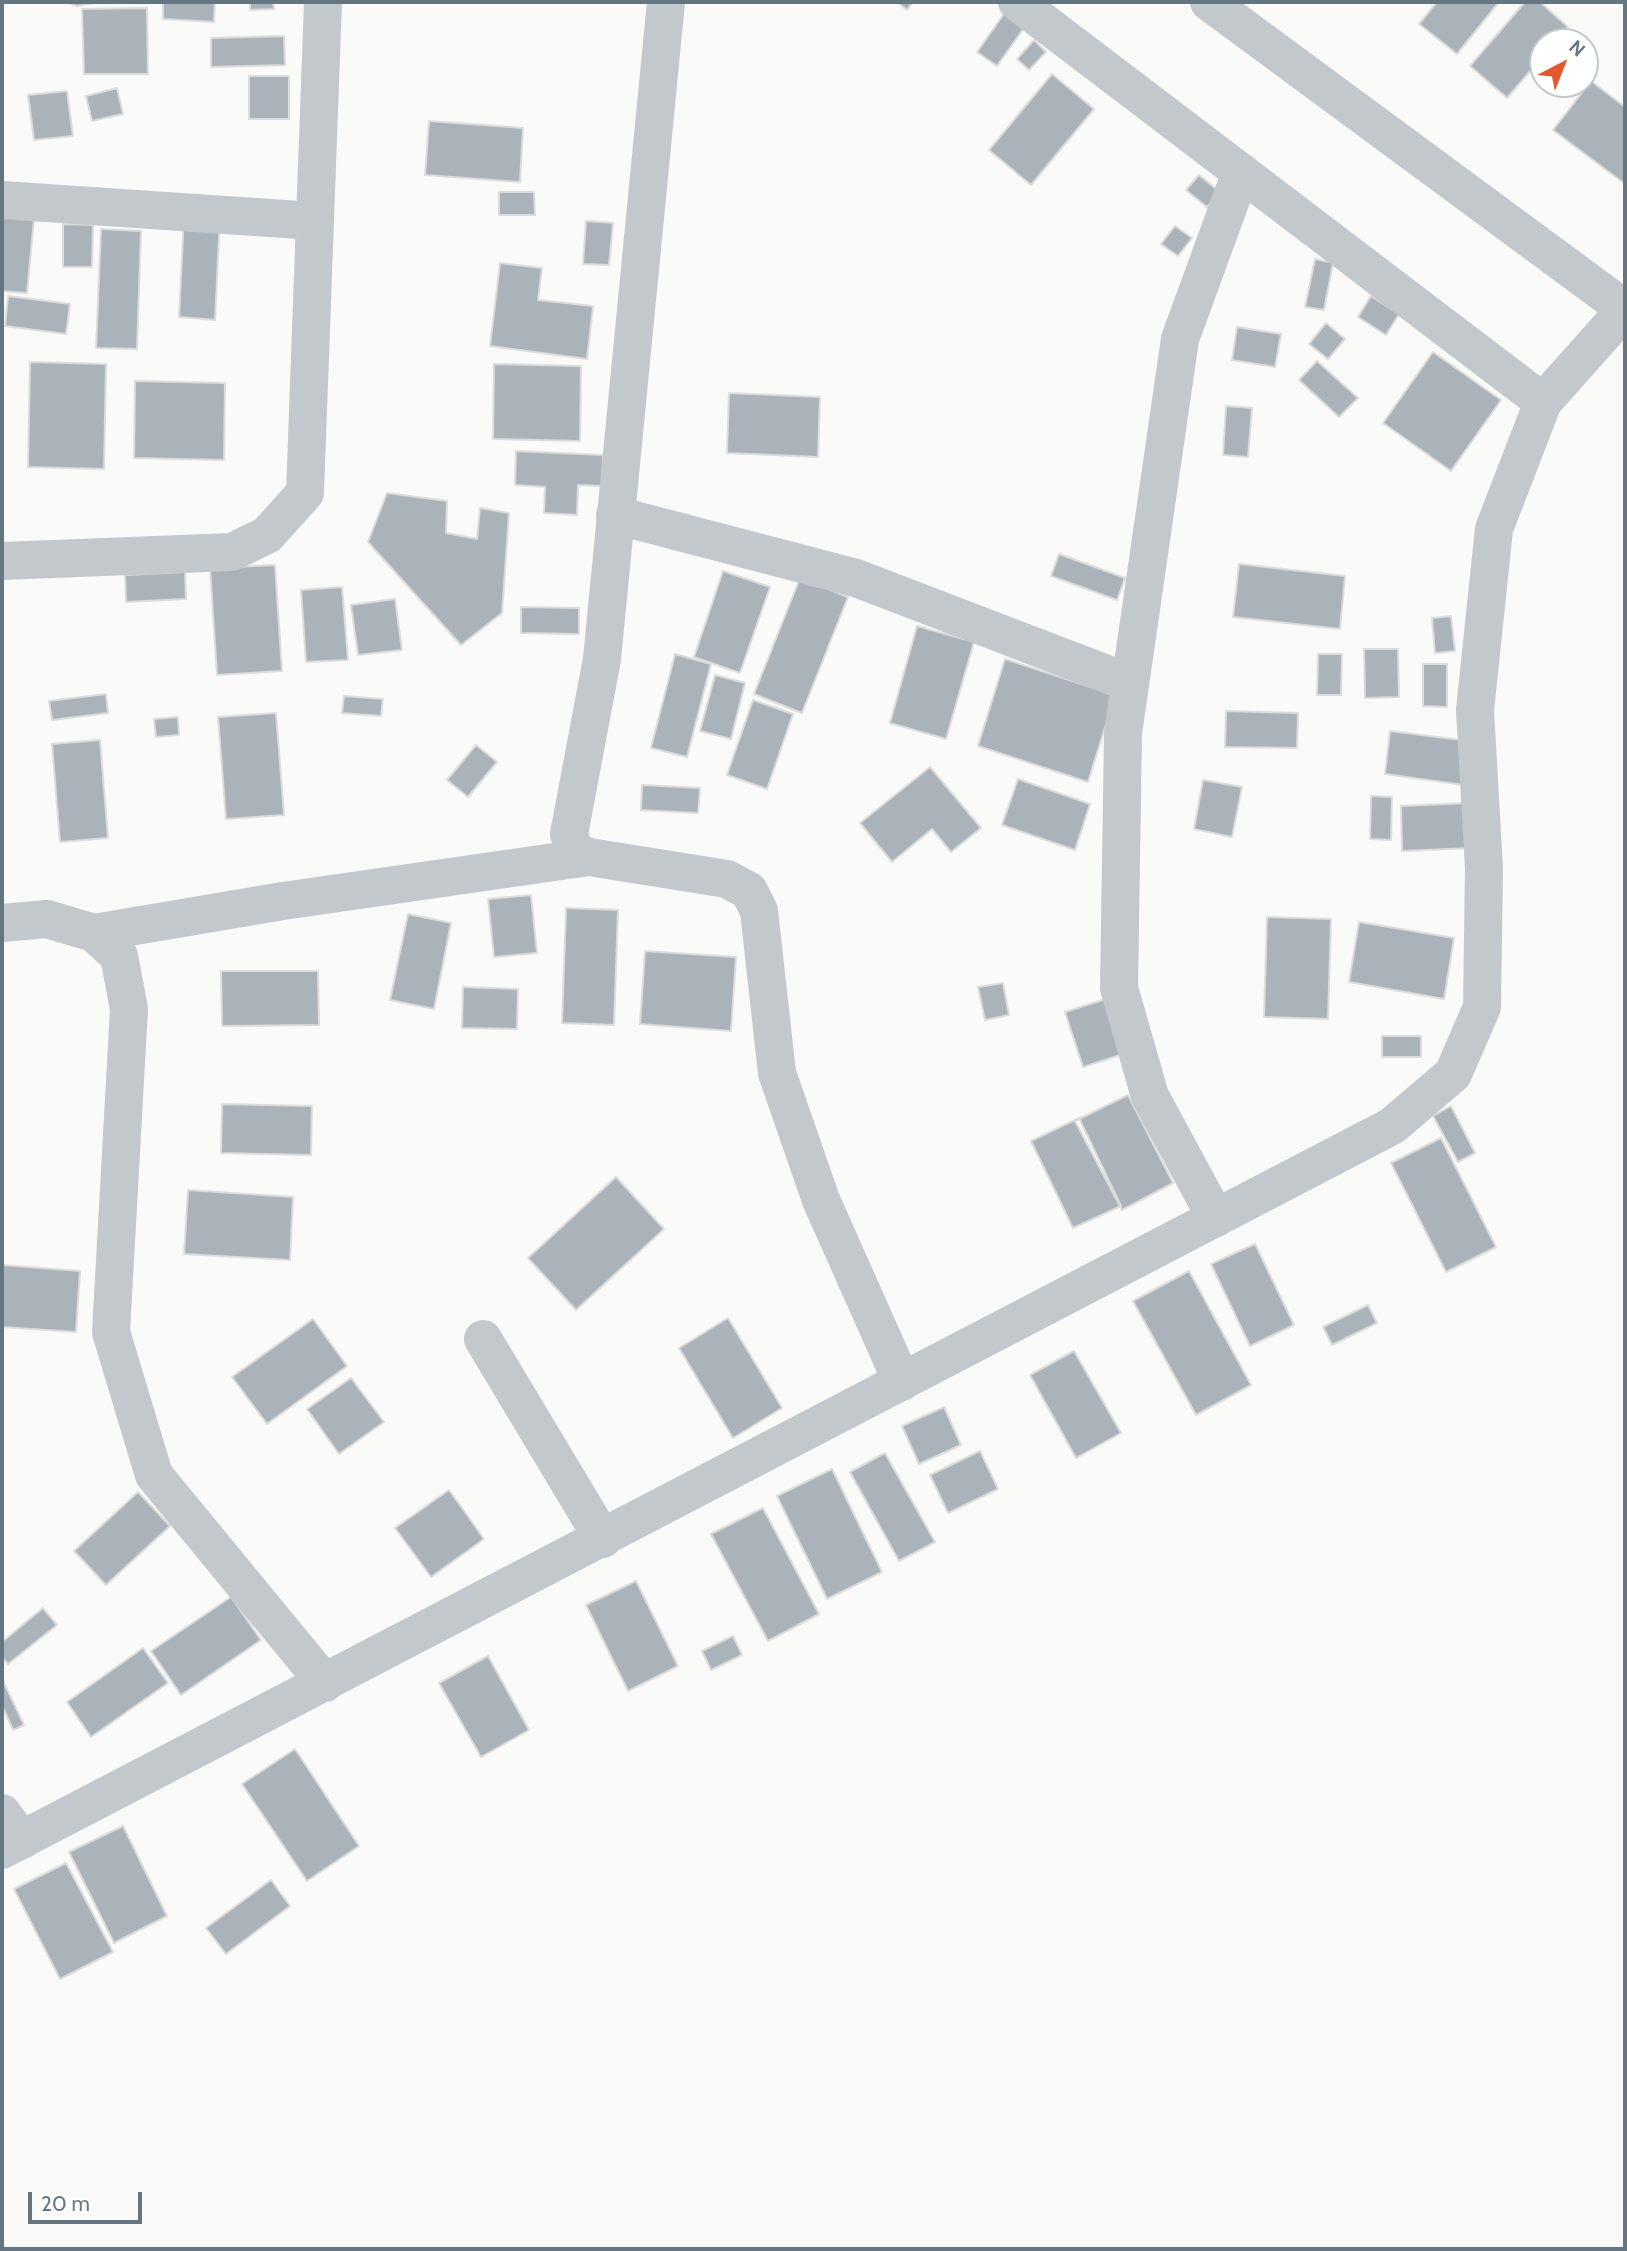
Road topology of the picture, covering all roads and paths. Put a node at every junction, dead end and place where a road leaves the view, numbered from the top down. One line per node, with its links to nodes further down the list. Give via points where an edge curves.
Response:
1 (323, 2): 7 (street)
2 (666, 2): 10 (street)
3 (1017, 2): 5 (street)
4 (1209, 2): 8 (street)
5 (1241, 172): 9 (street); 12 (street, via 1180,339)
6 (2, 200): 7 (street)
7 (315, 221): 11 (street, via 305,494 267,536 232,552)
8 (1625, 310): 9 (street)
9 (1543, 402): 16 (street, via 1494,529 1479,668 1475,710 1484,868 1482,1007 1453,1074 1392,1126)
10 (615, 515): 12 (street, via 856,578); 13 (street, via 602,659 569,834 575,852)
11 (2, 561)
12 (1130, 683): 16 (street, via 1124,733 1119,988 1150,1096)
13 (589, 858): 15 (street); 18 (street, via 727,879 749,891 759,911 777,1073 821,1200)
14 (2, 923): 15 (street, via 47,919)
15 (94, 933): 20 (street, via 119,956 129,1009 111,1332 153,1475)
16 (1216, 1218): 18 (street)
17 (483, 1339): 19 (street)
18 (902, 1382): 19 (street)
19 (603, 1539): 20 (street)
20 (325, 1683): 21 (street)
21 (8, 1834)

